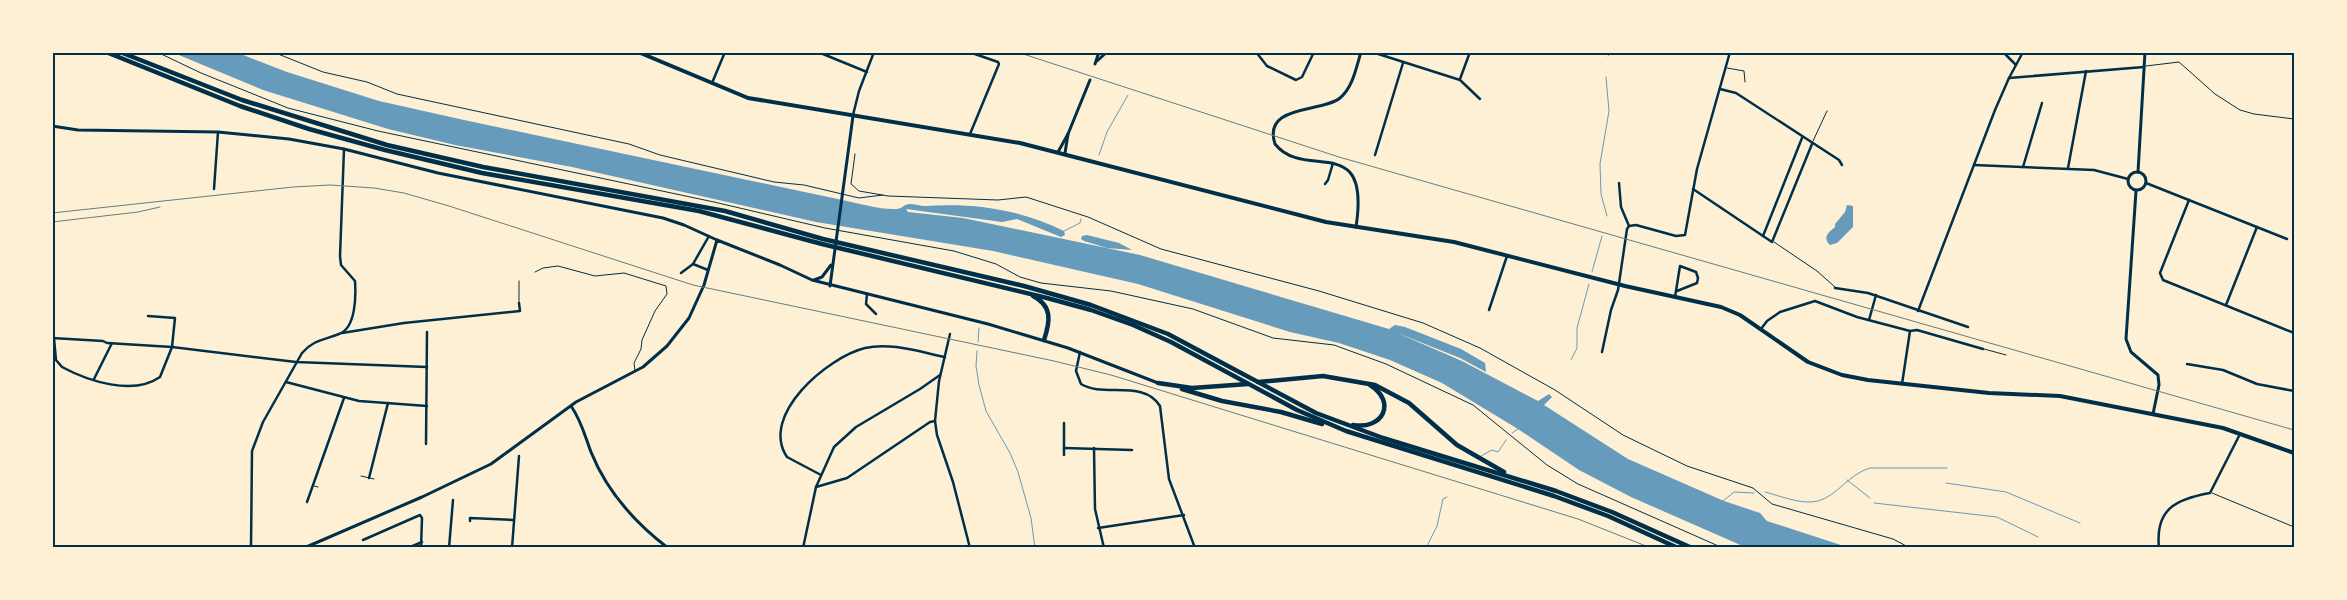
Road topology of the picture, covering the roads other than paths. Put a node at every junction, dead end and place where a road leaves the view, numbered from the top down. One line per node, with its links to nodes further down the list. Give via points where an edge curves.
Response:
1 (106, 52): 80 (highway, via 240,106 385,150 490,174 699,211 830,246 977,281)
2 (120, 52): 80 (highway, via 242,100 354,136 475,165 700,205)
3 (157, 52): 172 (lane, via 288,108 378,131 825,228 954,251 1041,283 1111,291 1194,309 1273,338 1334,345 1386,364 1473,406 1547,465 1578,484)
4 (273, 52): 62 (lane, via 323,72 367,82 397,94 629,144 660,155 774,182 804,185 859,198)
5 (725, 52): 31 (street)
6 (818, 52): 26 (street)
7 (874, 52): 26 (street)
8 (969, 52): 40 (street, via 998,62)
9 (1099, 52): 10 (street, via 1096,62)
10 (1107, 52)
11 (1256, 52): 12 (street, via 1278,72 1296,80 1302,78)
12 (1314, 52)
13 (1361, 52): 49 (street, via 1351,85 1340,98 1320,107 1289,112 1274,132 1275,144 1287,154)
14 (1372, 52): 21 (street)
15 (1470, 52): 29 (street)
16 (1730, 52): 24 (street)
17 (2003, 52): 22 (street)
18 (2023, 52): 22 (street)
19 (2145, 52): 23 (street)
20 (639, 53): 31 (main road)
21 (1403, 62): 29 (street); 48 (street)
22 (2016, 65): 27 (street)
23 (2145, 66): 25 (street); 37 (lane, via 2179,62 2217,96 2240,110); 54 (street)
24 (1725, 68): 30 (lane, via 1744,71); 32 (street)
25 (2086, 70): 27 (street); 53 (street)
26 (867, 72): 36 (street)
27 (2009, 78): 51 (street)
28 (1090, 80): 41 (street)
29 (1460, 80): 33 (street)
30 (1745, 82)
31 (712, 83): 36 (main road, via 748,98)
32 (1720, 89): 42 (street, via 1736,94); 60 (street)
33 (1480, 99)
34 (2042, 103): 52 (street)
35 (1827, 111): 43 (lane)
36 (853, 116): 40 (main road); 73 (street)
37 (2294, 118)
38 (52, 126): 39 (street, via 78,130)
39 (218, 132): 44 (street, via 289,139); 59 (street)
40 (970, 134): 45 (main road)
41 (1068, 134): 45 (street); 46 (street)
42 (1802, 138): 43 (street); 68 (street)
43 (1812, 144): 50 (street); 71 (street)
44 (344, 149): 67 (street, via 438,173 663,218); 101 (street, via 340,256 341,265 355,281 355,291 350,322)
45 (1058, 152): 46 (main road)
46 (1065, 153): 65 (main road)
47 (855, 154): 62 (lane, via 851,184 855,189)
48 (1375, 155)
49 (1333, 163): 58 (street); 65 (street, via 1352,175 1357,184 1360,196)
50 (1842, 165)
51 (1974, 165): 52 (street); 92 (street)
52 (2023, 166): 53 (street)
53 (2068, 168): 55 (street, via 2098,170)
54 (2138, 172): 55 (street); 57 (street)
55 (2128, 178): 61 (street, via 2130,188)
56 (1620, 183): 64 (street, via 1621,207)
57 (2146, 183): 61 (street); 63 (street)
58 (1325, 184)
59 (214, 189)
60 (1693, 189): 64 (street, via 1685,236 1636,224); 68 (street)
61 (2136, 191): 128 (street, via 2126,339 2131,352 2158,375)
62 (883, 195): 173 (lane, via 998,200 1026,197 1088,217 1161,249 1326,293 1423,323 1487,352 1555,390 1623,436 1687,466 1753,488 1772,504 1894,539)
63 (2189, 200): 66 (street); 90 (street, via 2161,276 2166,281)
64 (1630, 226): 81 (street, via 1623,247)
65 (1356, 227): 72 (main road, via 1454,242)
66 (2257, 228): 69 (street); 90 (street)
67 (709, 236): 70 (street); 74 (street)
68 (1763, 236): 71 (street)
69 (2287, 239)
70 (717, 240): 75 (street); 79 (street)
71 (1772, 242): 83 (lane, via 1817,271)
72 (1507, 256): 81 (main road); 91 (street)
73 (833, 262): 79 (street, via 822,277); 82 (street)
74 (693, 264): 75 (street); 77 (street)
75 (708, 270): 115 (street, via 689,318 667,346)
76 (536, 272): 115 (lane, via 552,266 595,276 624,273 666,286 667,294 642,340 634,363)
77 (681, 272)
78 (519, 280): 89 (lane)
79 (812, 280): 82 (street)
80 (1003, 284): 85 (highway); 130 (highway, via 1071,298 1141,322 1300,405)
81 (1619, 285): 88 (main road); 109 (street)
82 (830, 286): 86 (street)
83 (1835, 288): 87 (street)
84 (1677, 291): 84 (street, via 1680,266 1696,272 1697,283); 88 (street)
85 (1022, 292): 104 (highway, via 1040,300 1049,312); 132 (highway, via 1133,325 1190,351 1297,410)
86 (867, 294): 93 (street, via 866,304); 104 (street)
87 (1876, 296): 92 (street); 95 (street)
88 (1675, 297): 97 (main road, via 1729,310)
89 (519, 303): 101 (street, via 520,310 404,323)
90 (2226, 305): 100 (street)
91 (1489, 310)
92 (1918, 311): 96 (street)
93 (876, 314)
94 (148, 316): 106 (street, via 175,318)
95 (1869, 320): 97 (street, via 1815,301 1780,312); 98 (street)
96 (1968, 326)
97 (1761, 329): 121 (main road, via 1820,368 1853,378)
98 (1910, 331): 107 (street, via 1917,330); 121 (street)
99 (428, 332): 114 (street)
100 (2294, 333)
101 (341, 334): 112 (street, via 314,342)
102 (950, 334): 111 (street)
103 (53, 338): 105 (street); 117 (street, via 58,364)
104 (1044, 340): 108 (street)
105 (112, 343): 106 (street); 117 (street)
106 (172, 348): 112 (street); 117 (street, via 160,377 149,383 127,386)
107 (1983, 349): 110 (lane)
108 (1080, 352): 119 (street); 152 (street, via 1077,378 1085,387 1134,392 1157,401 1162,414 1169,479)
109 (1602, 352)
110 (2006, 355)
111 (945, 356): 116 (street); 141 (street, via 884,346 864,348 841,358 816,377 788,406 782,419 781,437 787,457)
112 (296, 362): 114 (street); 118 (street)
113 (2187, 364): 123 (street, via 2223,370 2257,384)
114 (426, 367): 126 (street)
115 (636, 372): 127 (street)
116 (940, 374): 129 (street); 141 (street, via 841,439)
117 (94, 379)
118 (286, 382): 124 (street); 159 (street, via 252,451)
119 (1158, 383): 122 (highway)
120 (1366, 383): 122 (highway, via 1323,376 1224,387); 130 (highway, via 1382,396 1381,416 1366,426); 145 (highway, via 1399,397 1468,452)
121 (1902, 384): 128 (main road, via 2048,395)
122 (1178, 387): 132 (highway, via 1206,397 1282,412)
123 (2294, 391)
124 (344, 398): 125 (street); 146 (street)
125 (388, 403): 126 (street); 143 (street)
126 (427, 406): 134 (street)
127 (571, 406): 160 (street, via 491,464); 165 (street, via 610,490 632,518)
128 (2153, 414): 133 (main road)
129 (935, 421): 148 (street, via 847,478); 167 (street)
130 (1342, 423): 145 (highway, via 1400,444)
131 (1064, 424): 135 (street)
132 (1346, 431): 170 (highway, via 1554,496)
133 (2240, 434): 138 (main road); 149 (street)
134 (426, 444)
135 (1064, 448): 136 (street); 140 (street)
136 (1094, 448): 137 (street); 155 (street, via 1094,500)
137 (1132, 450)
138 (2294, 453)
139 (519, 456): 154 (street)
140 (1064, 456)
141 (821, 475): 148 (street)
142 (361, 476): 143 (lane)
143 (369, 478): 144 (lane)
144 (374, 479)
145 (1521, 479): 171 (highway, via 1612,512)
146 (313, 485): 147 (lane); 151 (street)
147 (318, 487)
148 (816, 487): 166 (street)
149 (2210, 492): 156 (lane); 174 (street, via 2168,510 2159,524)
150 (453, 500): 163 (street)
151 (307, 502)
152 (1184, 516): 155 (street); 169 (street)
153 (470, 520): 154 (street)
154 (513, 520): 164 (street)
155 (1098, 528): 168 (street)
156 (2294, 528)
157 (363, 540): 158 (street, via 420,515)
158 (422, 542): 161 (street); 162 (street)
159 (251, 548)
160 (304, 548)
161 (408, 548)
162 (421, 548)
163 (449, 548)
164 (512, 548)
165 (668, 548)
166 (803, 548)
167 (970, 548)
168 (1104, 548)
169 (1195, 548)
170 (1678, 548)
171 (1692, 548)
172 (1724, 548)
173 (1910, 548)
174 (2159, 548)

